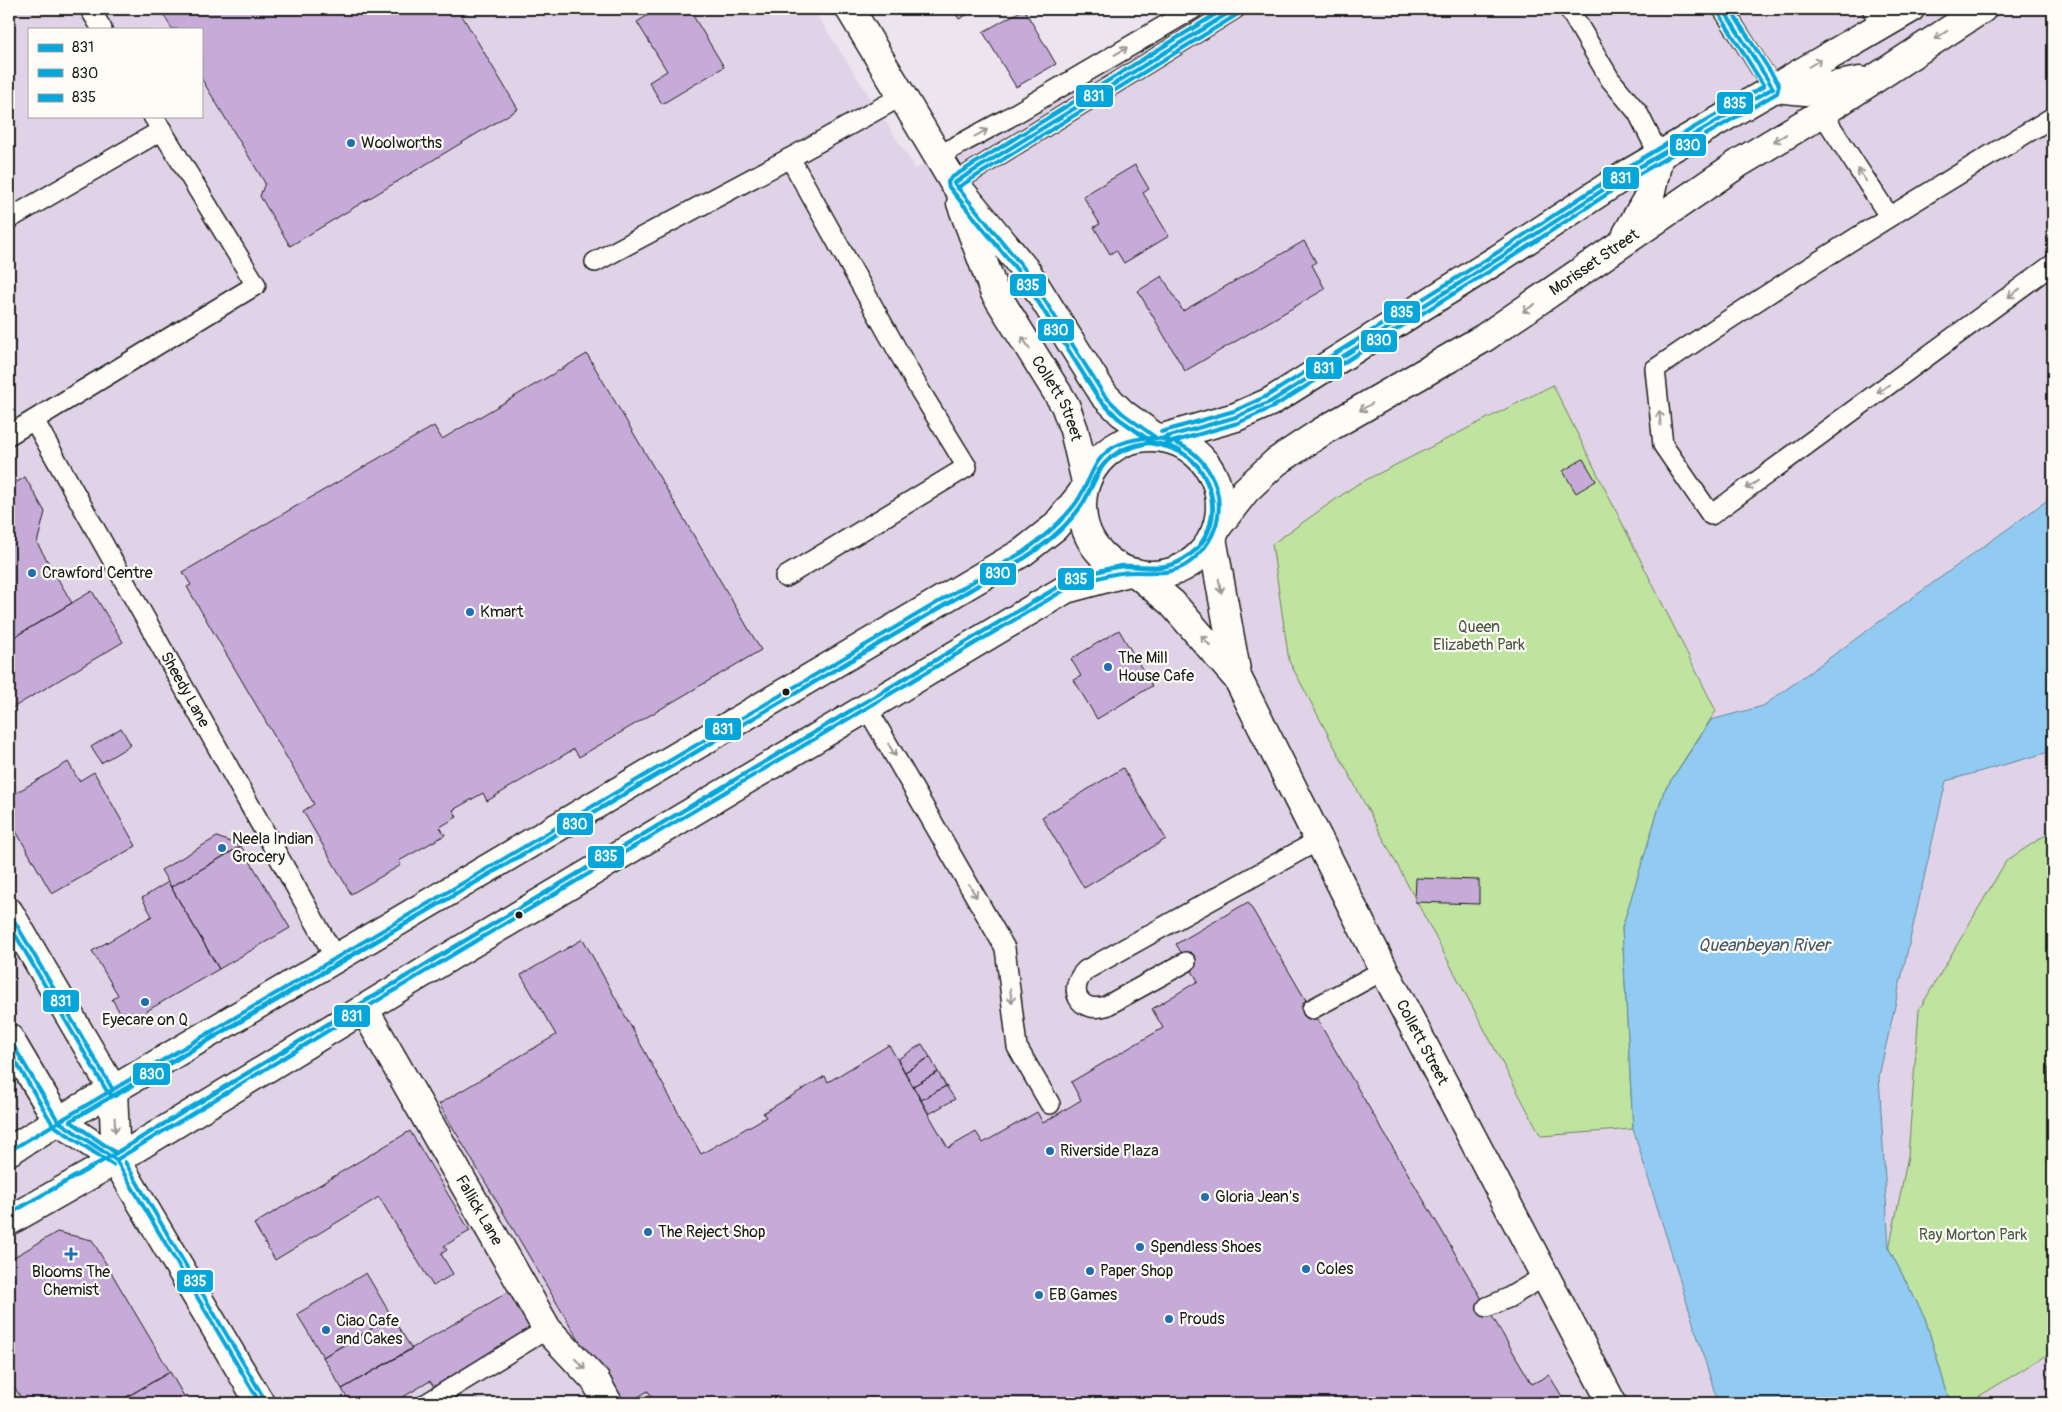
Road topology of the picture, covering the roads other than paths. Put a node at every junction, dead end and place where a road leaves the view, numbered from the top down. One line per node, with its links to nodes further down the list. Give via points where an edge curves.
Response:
1 (90, 9): 10 (lane)
2 (850, 9): 13 (street, Collett Street)
3 (1192, 9): 18 (lane, one-way to 3)
4 (1722, 9): 12 (lane)
5 (1910, 9): 9 (street)
6 (1982, 9): 11 (street, Morisset Street, one-way to 11)
7 (1232, 10): 20 (lane)
8 (1573, 13): 17 (lane, via 1610,79 1641,118)
9 (1877, 17): 12 (street, one-way to 9)
10 (101, 28)
11 (1880, 75): 12 (street, via 1806,91); 14 (street, Morisset Street)
12 (1773, 88): 17 (street)
13 (902, 96): 18 (street, Collett Street); 19 (lane)
14 (1822, 113): 21 (lane, one-way to 14); 23 (street, Morisset Street, one-way to 23, via 1739,163)
15 (2053, 117): 21 (lane)
16 (157, 123): 22 (lane); 26 (lane, via 256,285)
17 (1659, 155): 23 (street, via 1646,202 1628,234); 28 (street, via 1270,402 1236,417)
18 (938, 156): 20 (street, Collett Street)
19 (790, 158): 24 (lane); 32 (lane, via 919,389 967,467)
20 (954, 183): 28 (street, Collett Street, via 1027,272 1104,395 1122,413); 29 (street, Collett Street, one-way to 20, via 1074,430 1065,405 994,291)
21 (1889, 216): 25 (lane, one-way to 21, via 1711,514 1662,445 1656,369 1748,305)
22 (9, 219)
23 (1610, 251): 30 (street, Morisset Street, one-way to 30, via 1484,338 1323,431 1276,462 1246,490)
24 (595, 262)
25 (2053, 264)
26 (34, 420): 27 (lane); 37 (lane, Sheedy Lane)
27 (9, 435)
28 (1158, 437): 29 (street, via 1135,438 1117,445 1095,465); 30 (street, via 1187,447 1210,470 1220,501)
29 (1084, 487): 31 (street, via 1083,520 1094,545 1109,561); 37 (street, via 1056,527 1023,552)
30 (1214, 532): 31 (street, via 1199,555 1180,568 1159,574); 33 (street, Collett Street, one-way to 33)
31 (1133, 572): 33 (street, Collett Street, one-way to 31, via 1172,603); 34 (street, via 1066,589)
32 (785, 577)
33 (1238, 679): 35 (street, Collett Street)
34 (867, 708): 40 (street); 44 (lane, one-way to 44, via 1006,948 1017,1047)
35 (1319, 840): 38 (lane, via 1086,970 1078,977 1078,998 1086,1006 1096,1009 1106,1006); 39 (street, Collett Street)
36 (9, 912): 43 (street)
37 (336, 959): 43 (street)
38 (1186, 962)
39 (1384, 970): 41 (lane); 49 (street, Collett Street)
40 (364, 1008): 47 (street); 51 (street, Fallick Lane)
41 (1312, 1009)
42 (9, 1038): 45 (street)
43 (113, 1090): 45 (street); 47 (street, one-way to 47)
44 (1050, 1104)
45 (58, 1121): 46 (street); 47 (street)
46 (9, 1151)
47 (116, 1160): 48 (street); 52 (street)
48 (9, 1221)
49 (1545, 1276): 50 (lane); 55 (street, Collett Street)
50 (1487, 1307)
51 (547, 1329): 53 (lane); 54 (street, Fallick Lane, one-way to 54, via 595,1380)
52 (260, 1403)
53 (428, 1403)
54 (608, 1403)
55 (1612, 1403)

